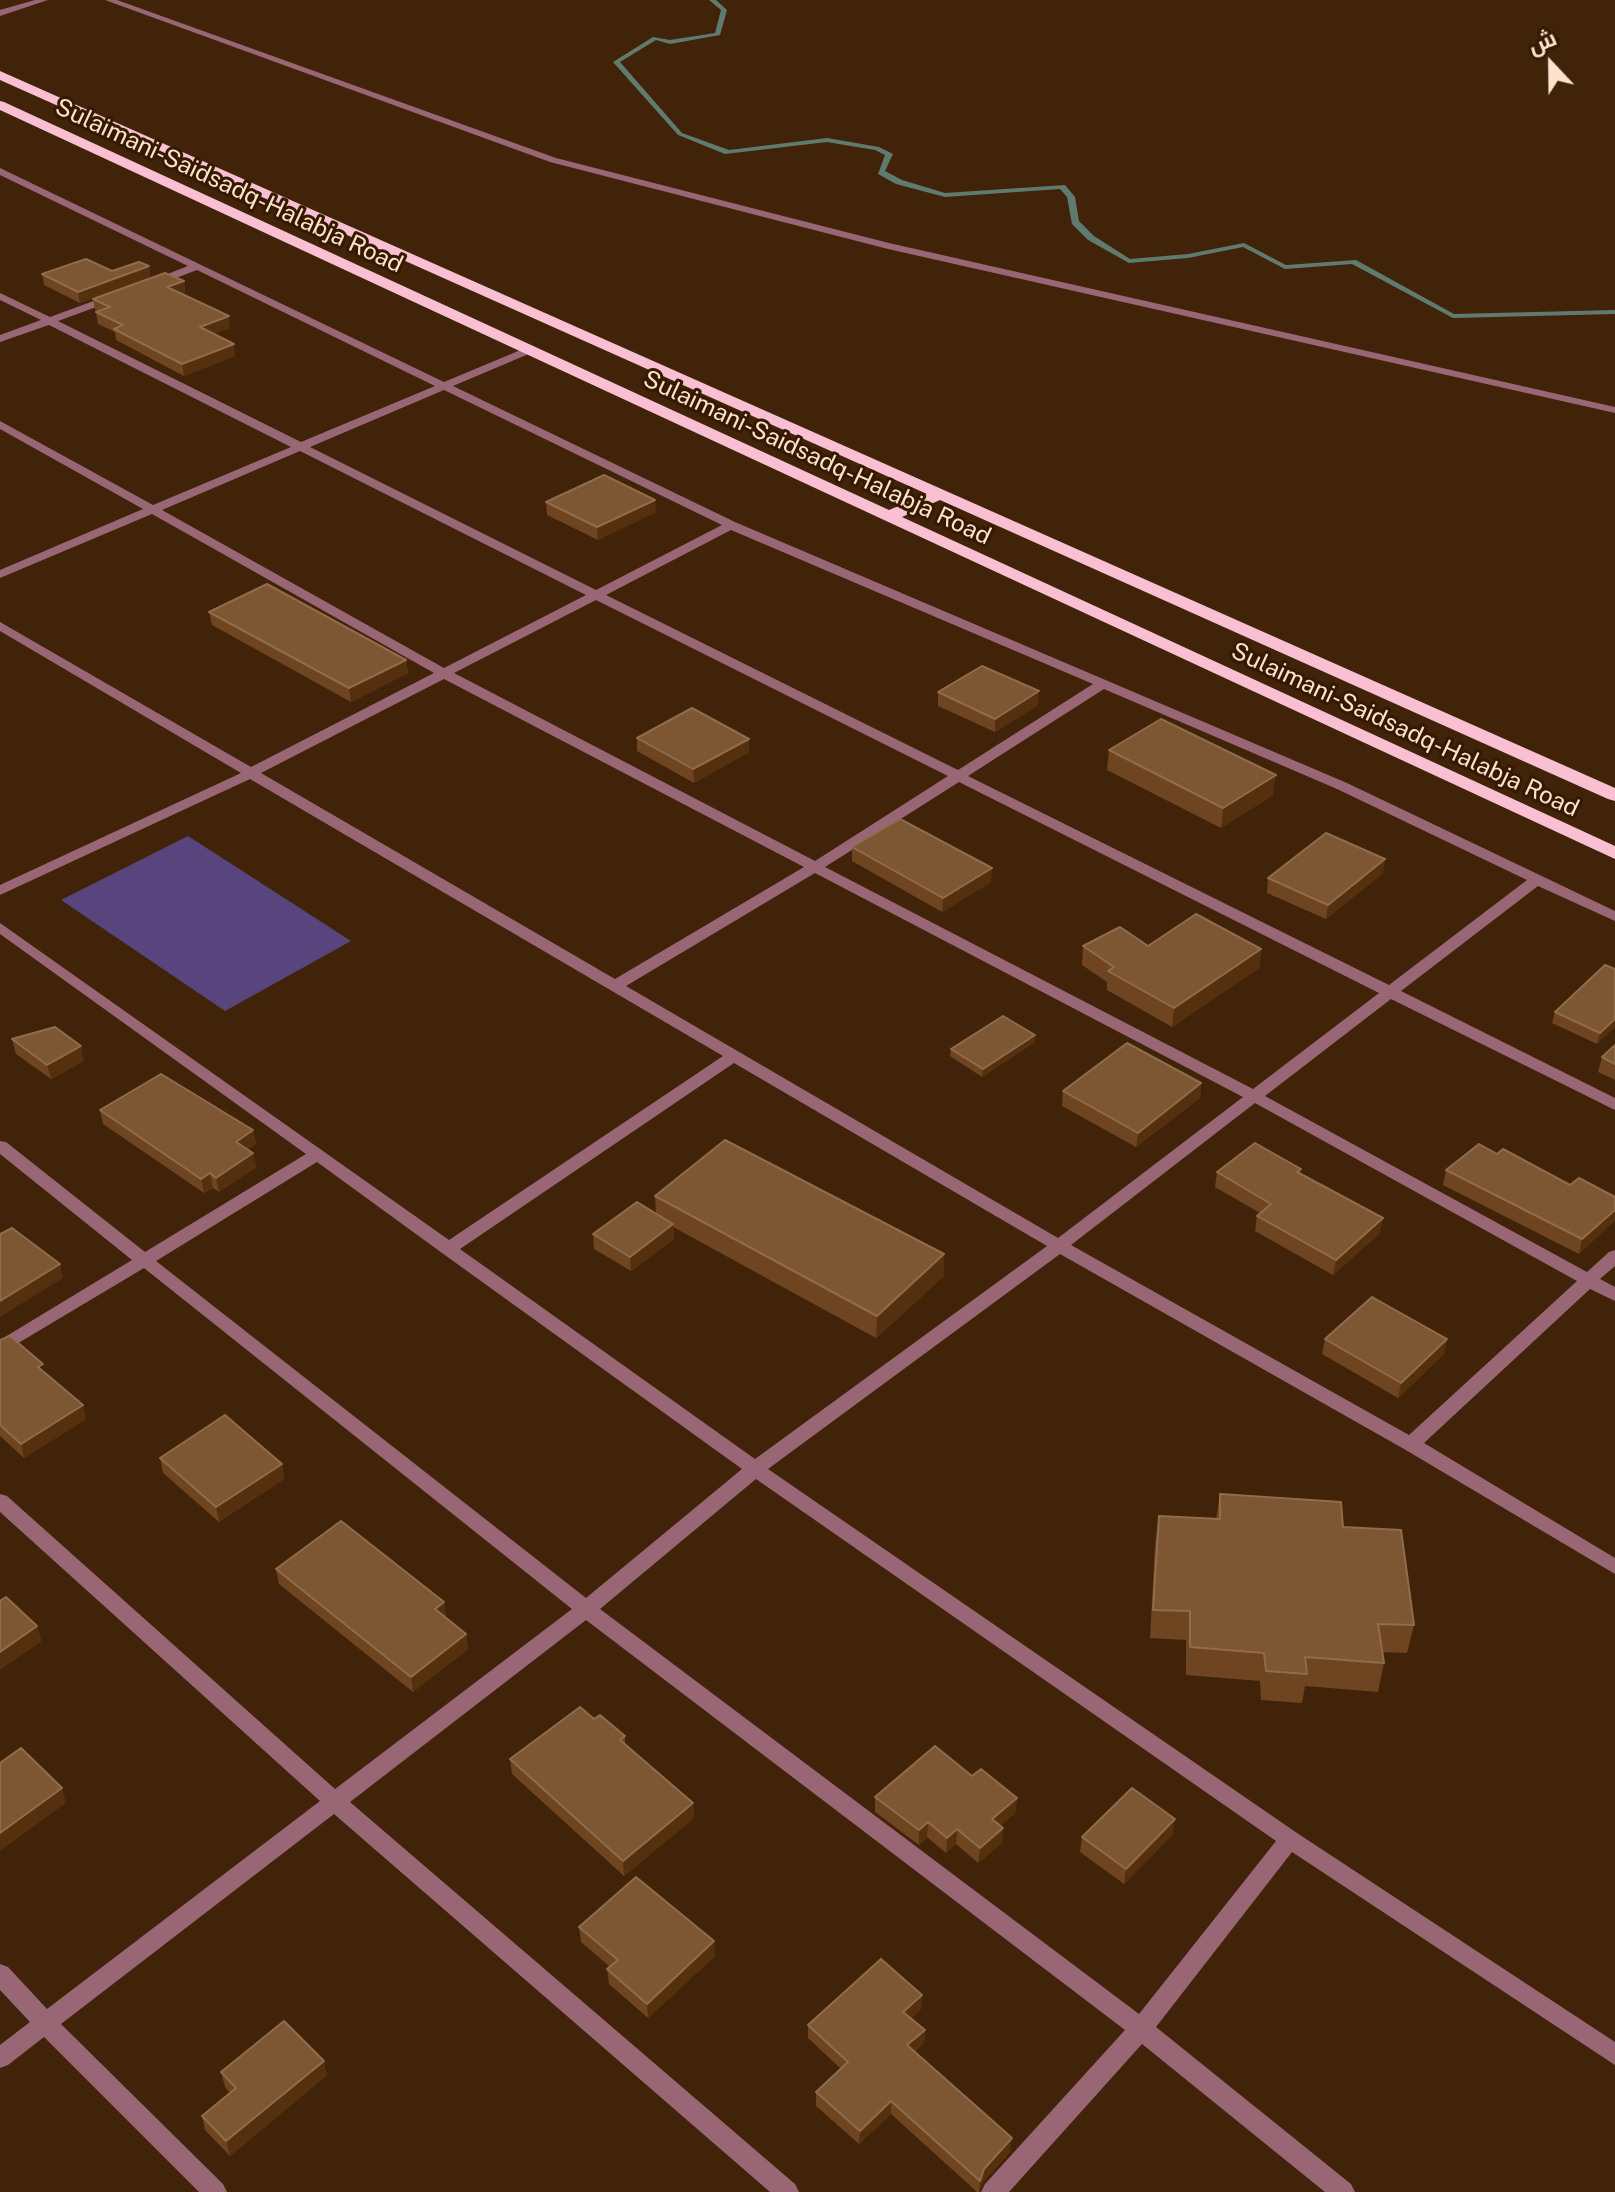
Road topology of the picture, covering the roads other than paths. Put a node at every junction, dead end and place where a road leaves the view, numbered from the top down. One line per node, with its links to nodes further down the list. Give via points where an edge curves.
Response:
1 (44, 0): 3 (street)
2 (109, 0): 15 (street, via 553,160 888,246)
3 (0, 13)
4 (0, 75): 18 (highway, Sulaimani-Saidsadq-Halabja Road)
5 (0, 105): 13 (highway, Sulaimani-Saidsadq-Halabja Road)
6 (0, 171): 7 (street)
7 (198, 266): 8 (street); 14 (street)
8 (139, 288)
9 (124, 294): 11 (street)
10 (0, 296): 11 (street)
11 (50, 321): 12 (street); 17 (street)
12 (0, 339)
13 (527, 351): 14 (street); 20 (highway, Sulaimani-Saidsadq-Halabja Road)
14 (446, 386): 17 (street); 21 (street)
15 (1615, 410)
16 (0, 424): 19 (street)
17 (300, 446): 19 (street); 23 (street)
18 (941, 494): 20 (highway); 29 (highway, Sulaimani-Saidsadq-Halabja Road)
19 (152, 510): 22 (street); 25 (street)
20 (887, 517): 30 (highway, Sulaimani-Saidsadq-Halabja Road)
21 (731, 525): 23 (street); 26 (street)
22 (1, 574)
23 (593, 594): 25 (street); 28 (street)
24 (0, 626): 27 (street)
25 (441, 672): 27 (street); 31 (street)
26 (1103, 684): 28 (street); 32 (street, via 1342,786)
27 (249, 774): 33 (street); 36 (street)
28 (956, 776): 31 (street); 37 (street)
29 (1615, 795)
30 (1615, 853)
31 (815, 867): 36 (street); 39 (street)
32 (1536, 880): 34 (street); 37 (street)
33 (0, 891)
34 (1615, 917)
35 (0, 927): 42 (street)
36 (614, 986): 38 (street)
37 (1388, 993): 39 (street); 40 (street)
38 (734, 1056): 43 (street); 44 (street)
39 (1254, 1096): 43 (street); 47 (street)
40 (1615, 1105)
41 (0, 1146): 46 (street)
42 (317, 1155): 44 (street); 46 (street)
43 (1059, 1246): 50 (street); 51 (street)
44 (448, 1249): 51 (street)
45 (1615, 1256): 47 (street)
46 (146, 1262): 49 (street); 54 (street)
47 (1589, 1280): 48 (street); 50 (street)
48 (1615, 1295)
49 (0, 1348)
50 (1411, 1444): 53 (street)
51 (755, 1469): 54 (street); 56 (street)
52 (0, 1501): 55 (street)
53 (1615, 1567)
54 (586, 1609): 55 (street); 59 (street)
55 (335, 1802): 58 (street); 63 (street)
56 (1290, 1839): 59 (street); 60 (street)
57 (0, 1974): 58 (street)
58 (45, 2023): 61 (street); 62 (street)
59 (1141, 2029): 64 (street); 65 (street)
60 (1615, 2055)
61 (0, 2058)
62 (215, 2192)
63 (787, 2192)
64 (993, 2192)
65 (1343, 2192)

